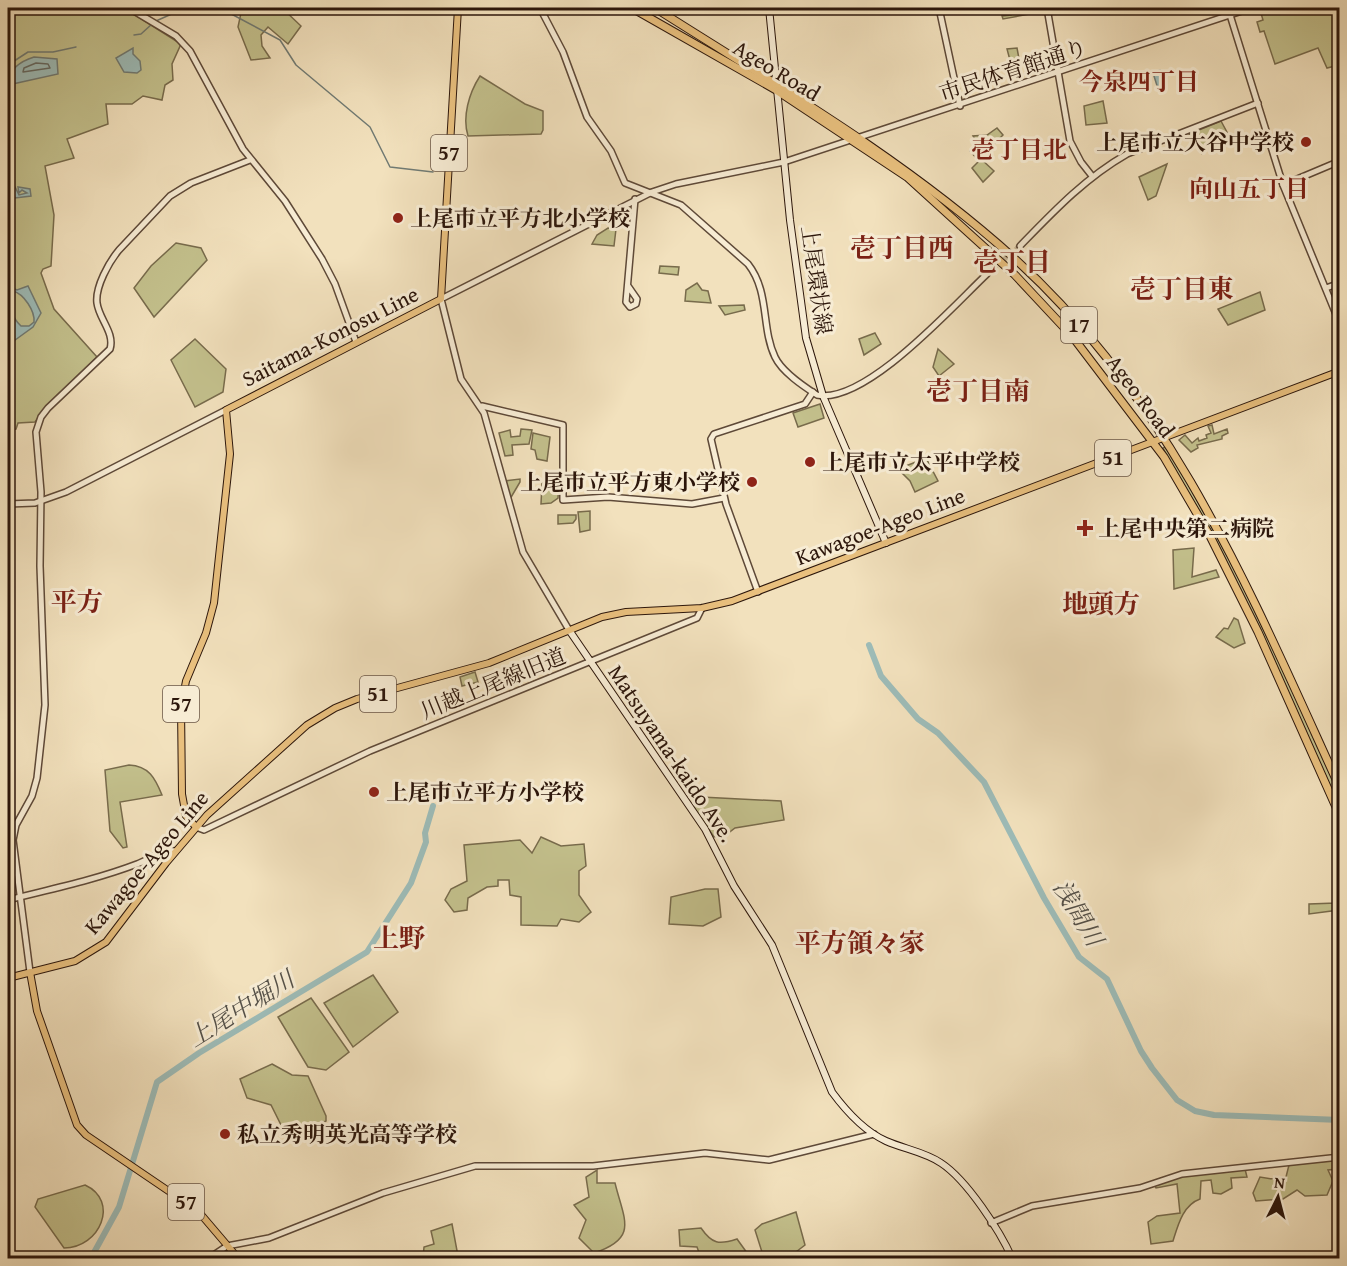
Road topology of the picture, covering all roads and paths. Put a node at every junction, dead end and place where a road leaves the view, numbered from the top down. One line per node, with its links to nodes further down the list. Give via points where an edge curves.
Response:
1 (129, 8): 16 (street, via 186,46)
2 (458, 8): 28 (main road, Saitama-Konosu Line / 57)
3 (540, 8): 21 (street, via 563,52 587,117 611,151 626,183)
4 (632, 8): 12 (highway, Ageo Road / 17)
5 (655, 8): 12 (highway, Ageo Road / 17)
6 (769, 8): 12 (main road, 上尾環状線)
7 (939, 8): 14 (street)
8 (1047, 8): 11 (street)
9 (1251, 8): 10 (street, 市民体育館通り)
10 (1230, 15): 11 (street, 市民体育館通り); 13 (street)
11 (1058, 72): 14 (street, 市民体育館通り); 19 (street, via 1070,141)
12 (776, 86): 15 (highway, Ageo Road / 17); 18 (main road, 上尾環状線)
13 (1258, 103): 19 (street, via 1126,154); 20 (street)
14 (960, 106): 15 (street, 市民体育館通り)
15 (857, 139): 18 (street, 市民体育館通り); 36 (highway, Ageo Road / 17, via 932,188 1023,267 1103,353); 37 (highway, Ageo Road / 17, via 918,186 1015,275 1079,345)
16 (250, 160): 30 (street, via 285,201 326,266); 39 (street, via 191,183 170,196 112,259 97,294 110,349 48,408 37,425)
17 (1340, 161): 20 (street)
18 (784, 162): 21 (street, 市民体育館通り); 33 (main road, 上尾環状線, via 803,322)
19 (1092, 176): 23 (street)
20 (1282, 185): 27 (street)
21 (652, 192): 22 (street, 市民体育館通り); 32 (street, via 681,205 754,271 775,358)
22 (636, 199): 26 (street); 28 (street, 市民体育館通り)
23 (1020, 246)
24 (987, 274): 33 (street, via 875,376 859,386)
25 (1340, 283): 27 (street)
26 (627, 286)
27 (1326, 288): 29 (street)
28 (441, 299): 30 (main road, Saitama-Konosu Line); 34 (street, via 461,379)
29 (1340, 324)
30 (356, 342): 35 (main road, Saitama-Konosu Line)
31 (1340, 371): 36 (main road, Kawagoe-Ageo Line / 51)
32 (813, 392): 33 (street); 38 (street, via 805,404 712,436)
33 (823, 396): 41 (main road, 上尾環状線)
34 (482, 406): 38 (street, via 563,425 563,500 608,497 692,504); 44 (street, via 523,552)
35 (226, 410): 39 (street, via 74,489); 48 (main road, 57, via 230,454 214,603 186,681 181,707 182,794 186,816)
36 (1165, 438): 37 (main road, Kawagoe-Ageo Line / 51); 46 (highway, Ageo Road / 17, via 1238,565)
37 (1153, 442): 41 (main road, Kawagoe-Ageo Line / 51); 47 (highway, Ageo Road / 17, via 1228,570)
38 (724, 498): 42 (street)
39 (41, 501): 40 (street); 50 (street, via 45,713 38,778 13,834)
40 (8, 504)
41 (886, 543): 42 (main road, Kawagoe-Ageo Line / 51)
42 (758, 592): 43 (main road, Kawagoe-Ageo Line / 51)
43 (702, 608): 44 (main road, Kawagoe-Ageo Line / 51, via 618,614); 45 (street, 川越上尾線旧道, via 696,618)
44 (569, 630): 45 (main road, Matsuyama-kaido Ave.); 48 (main road, Kawagoe-Ageo Line / 51, via 489,663 335,708 308,725)
45 (589, 662): 48 (street, 川越上尾線旧道, via 370,751 204,830); 54 (main road, Matsuyama-kaido Ave., via 705,829 772,945 832,1092)
46 (1340, 788)
47 (1340, 816)
48 (195, 827): 49 (main road, Kawagoe-Ageo Line / 51)
49 (175, 851): 50 (street, via 166,850 137,864); 52 (main road, Kawagoe-Ageo Line / 51, via 106,942 75,961)
50 (21, 897): 51 (street); 52 (street)
51 (8, 900)
52 (30, 972): 53 (main road, Kawagoe-Ageo Line / 51); 57 (main road, 57, via 37,1011 73,1118 86,1135 198,1211)
53 (8, 978)
54 (874, 1134): 56 (main road, Matsuyama-kaido Ave., via 948,1168); 57 (street, via 769,1160 705,1153 593,1166 475,1166 383,1193 269,1238)
55 (1340, 1157): 56 (street, via 1182,1174 1140,1188 1032,1206)
56 (991, 1223): 60 (main road, Matsuyama-kaido Ave.)
57 (227, 1246): 58 (street); 59 (main road, 57)
58 (209, 1258)
59 (238, 1258)
60 (1012, 1258)

